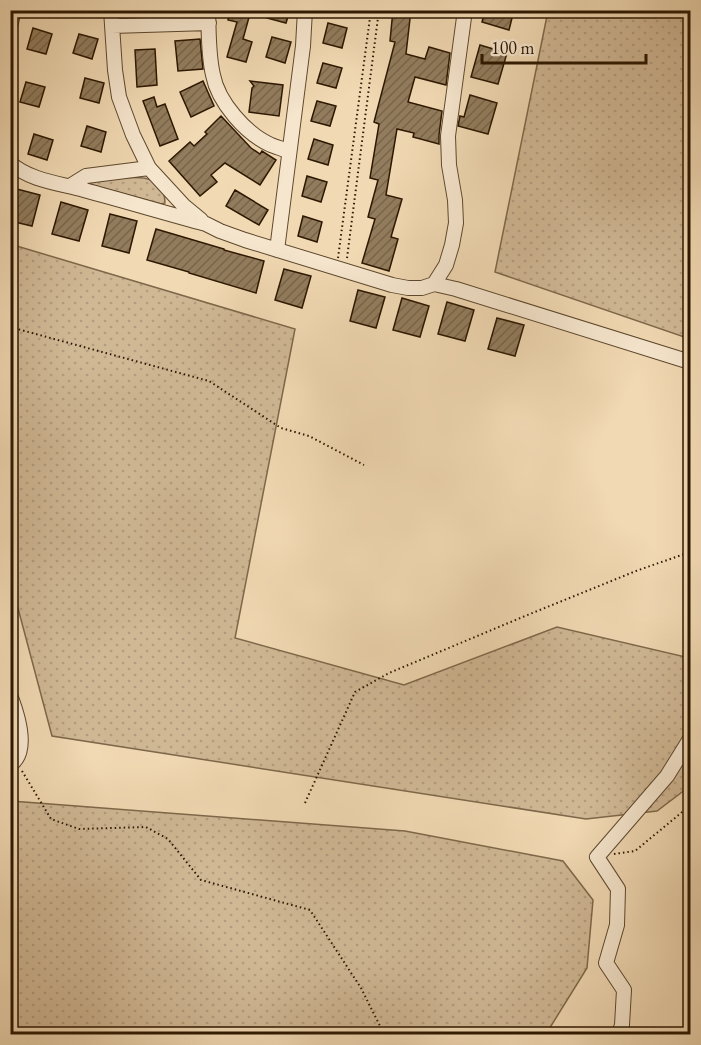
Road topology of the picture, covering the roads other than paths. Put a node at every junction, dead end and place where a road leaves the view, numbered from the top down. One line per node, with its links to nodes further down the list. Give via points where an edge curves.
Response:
1 (14, 10): 7 (street)
2 (111, 10): 6 (street)
3 (305, 10): 8 (street)
4 (465, 10): 14 (street, via 448,136 456,223 446,265)
5 (208, 16): 6 (street); 8 (street, via 213,76 220,95 255,136)
6 (112, 26): 10 (street, via 119,97)
7 (10, 27)
8 (288, 151): 13 (street)
9 (10, 163): 11 (street, via 34,178)
10 (149, 168): 11 (street, via 86,176); 12 (street)
11 (70, 186): 12 (street)
12 (206, 224): 13 (street)
13 (277, 250): 14 (street, via 392,285 422,288)
14 (434, 284): 15 (street)
15 (690, 362)
16 (10, 695): 18 (street, via 19,721 20,750)
17 (690, 739): 19 (street, via 667,776 597,857 618,889 616,925 606,963 624,990)
18 (13, 763)
19 (619, 1035)

